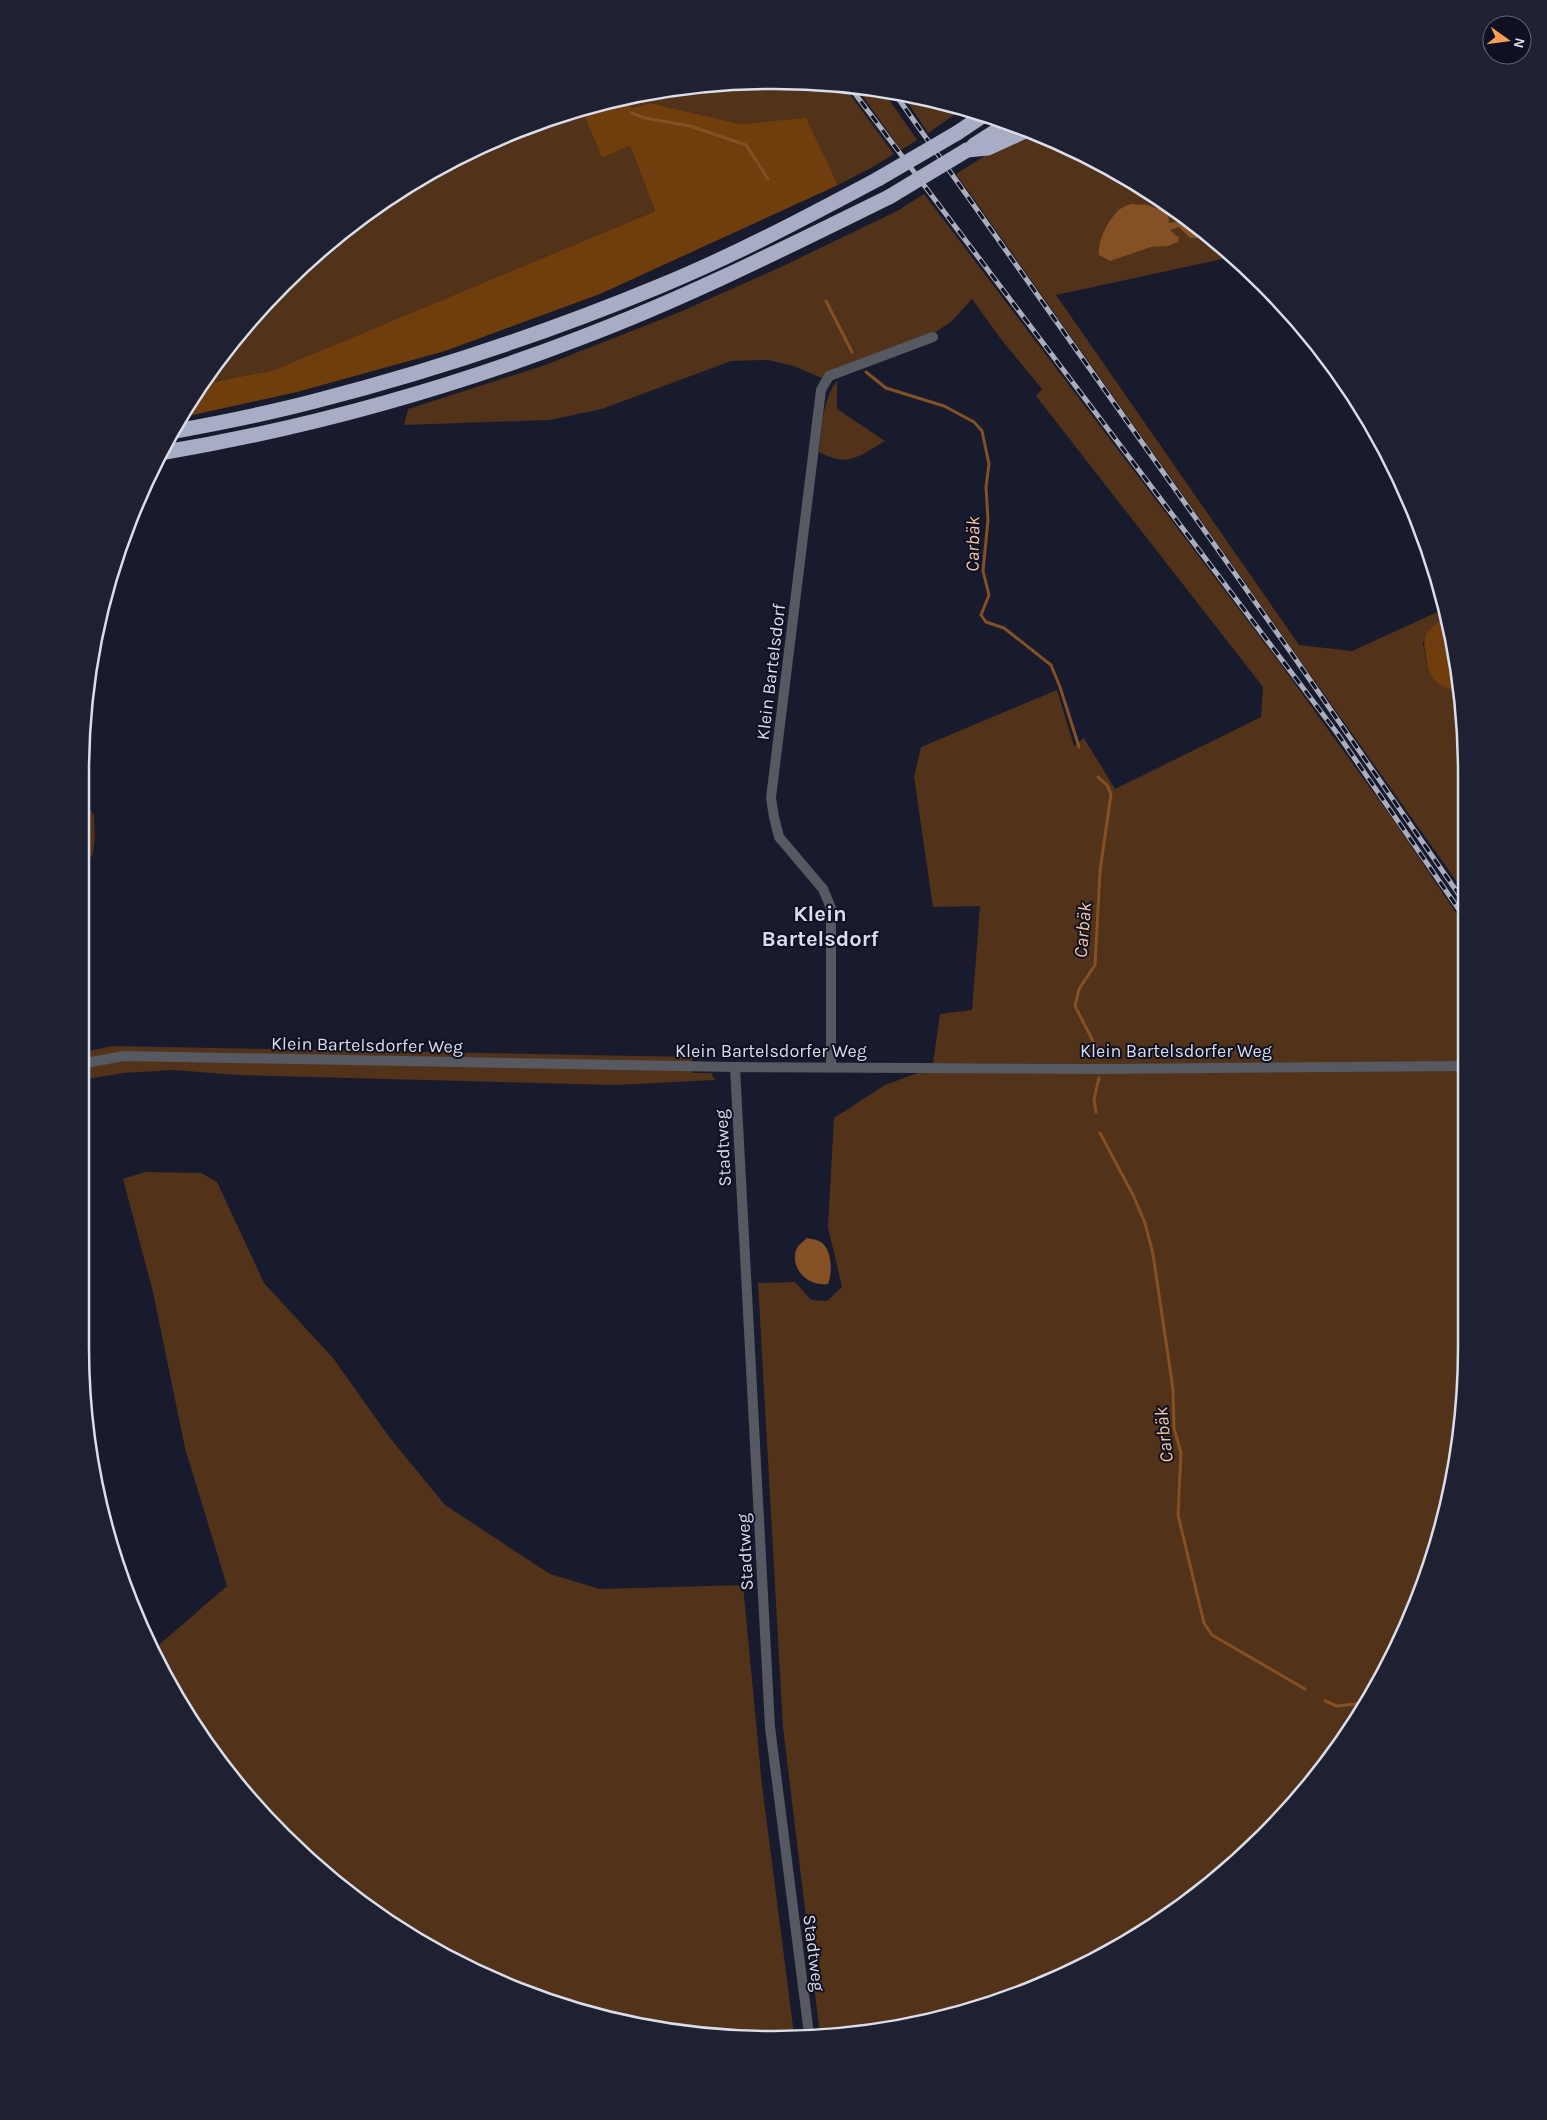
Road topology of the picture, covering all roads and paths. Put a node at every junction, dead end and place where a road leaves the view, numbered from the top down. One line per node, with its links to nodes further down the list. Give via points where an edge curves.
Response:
1 (971, 118): 4 (highway)
2 (977, 120): 4 (highway)
3 (1001, 128): 6 (highway)
4 (957, 133): 8 (highway, bridge, via 786,227 662,285 519,340 317,401)
5 (1018, 134): 6 (highway, via 988,148)
6 (967, 150): 9 (highway, bridge, via 888,197 802,240 647,311 526,358 338,415)
7 (933, 337): 13 (street, Klein Bartelsdorf, via 829,376 821,390 771,798 779,836 823,889 831,908)
8 (181, 430)
9 (169, 451)
10 (89, 1062): 12 (street, Klein Bartelsdorfer Weg, via 124,1056)
11 (1458, 1066): 13 (street, Klein Bartelsdorfer Weg)
12 (734, 1067): 13 (street, Klein Bartelsdorfer Weg); 14 (street, Stadtweg, via 770,1727)
13 (831, 1068)
14 (809, 2030)

